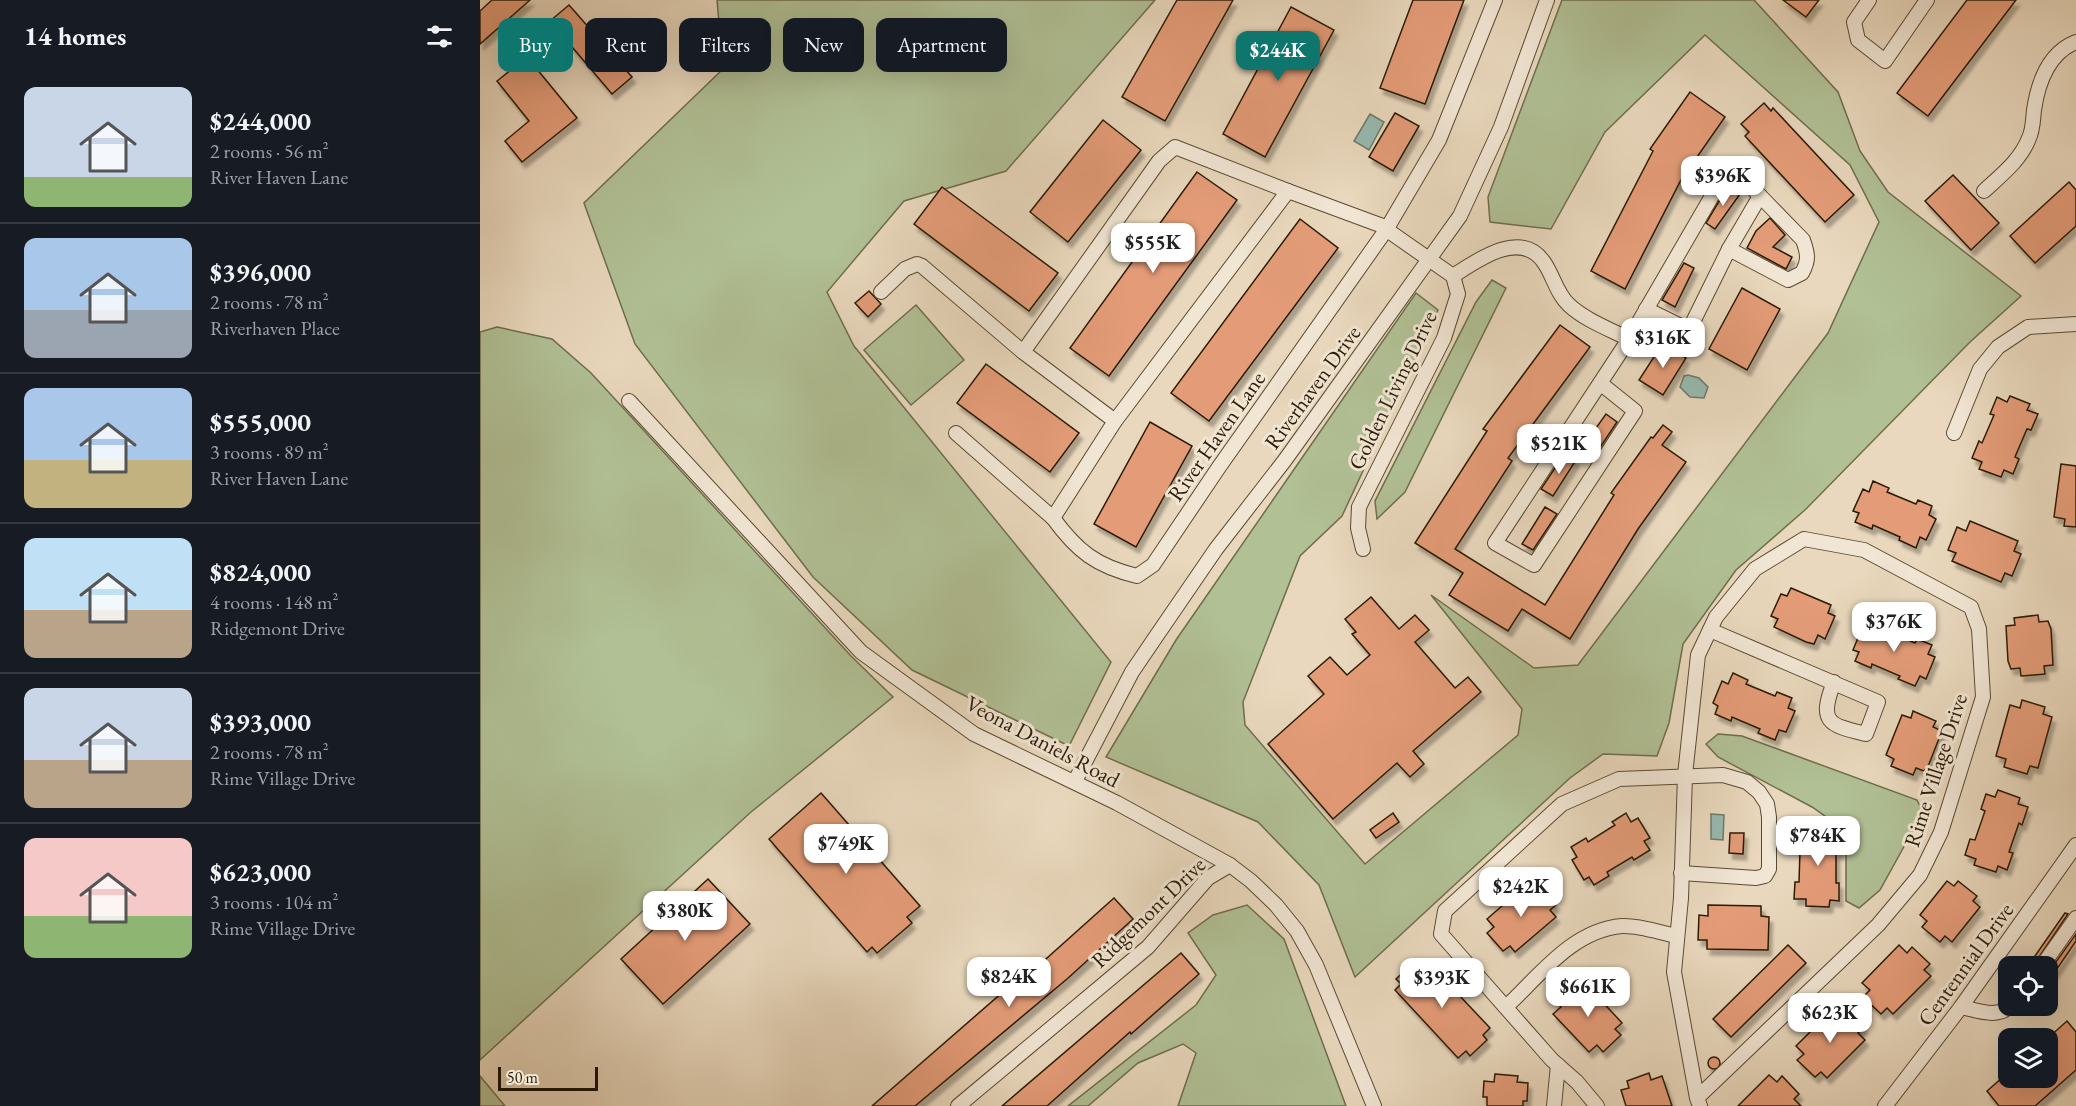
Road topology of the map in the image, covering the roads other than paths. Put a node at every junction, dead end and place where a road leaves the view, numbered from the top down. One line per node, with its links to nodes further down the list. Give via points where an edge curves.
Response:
1 (1495, 0): 9 (street, River Haven Lane, via 1439,140)
2 (1547, 0): 11 (street, Riverhaven Drive, via 1501,127 1460,216)
3 (1869, 0): 4 (street, via 1854,22 1858,40 1885,61)
4 (1927, 0)
5 (2076, 42): 7 (street, via 2066,46 2048,65 2036,96 2030,138 2014,162)
6 (1288, 191): 9 (street); 17 (street, via 1175,147 1159,161); 20 (street)
7 (1984, 191)
8 (1760, 196): 10 (street); 10 (street, via 1803,240 1808,254 1803,273 1788,280); 14 (street, via 1730,165)
9 (1386, 230): 11 (street); 23 (street, River Haven Lane, via 1153,565 1137,576 1116,571 1072,543)
10 (1729, 249): 14 (street, via 1689,330)
11 (1430, 261): 12 (street); 28 (street, Riverhaven Drive, via 1153,640)
12 (1453, 276): 16 (street, via 1489,254 1515,247 1529,250 1543,260 1568,304); 24 (street, Golden Living Drive, via 1458,294 1444,338 1359,507)
13 (881, 292): 17 (street, via 905,269 922,266)
14 (1646, 309): 16 (street)
15 (2076, 324): 22 (street, via 2028,327 1998,347 1980,369)
16 (1629, 339): 18 (street)
17 (1023, 352): 20 (street)
18 (1600, 382): 18 (street, via 1495,543 1534,565 1635,411)
19 (629, 401): 28 (street, Veona Daniels Road, via 861,652 974,734)
20 (1115, 421): 23 (street)
21 (956, 433): 23 (street, River Haven Lane)
22 (1954, 433)
23 (1053, 518)
24 (1363, 549)
25 (1710, 630): 26 (street); 27 (street, Rime Village Drive, via 1698,655); 39 (street, Rime Village Drive, via 1755,569 1804,539 1864,550 1971,607 1979,628 1983,697 1941,832 1920,875 1878,925)
26 (1834, 682)
27 (1685, 776): 31 (street, Rime Village Drive); 31 (street, via 1723,775 1747,782 1759,792 1769,817 1769,869 1765,876 1756,878); 35 (street, via 1619,779 1562,804 1445,911 1441,934)
28 (1075, 781): 30 (street, Veona Daniels Road)
29 (2075, 849): 36 (street, Centennial Drive)
30 (1230, 865): 40 (street, Ridgemont Drive, via 1208,878 1148,947); 41 (street, Veona Daniels Road, via 1276,905 1297,931 1332,997)
31 (1681, 873): 33 (street, Rime Village Drive)
32 (2076, 918): 34 (street)
33 (1677, 936): 35 (street, via 1624,926 1592,931); 39 (street, Rime Village Drive, via 1674,972)
34 (2049, 956)
35 (1506, 1007): 38 (street)
36 (1961, 1008): 37 (street); 44 (street, Centennial Drive)
37 (1998, 1013)
38 (1558, 1065): 42 (street); 43 (street)
39 (1699, 1102)
40 (958, 1106)
41 (1374, 1106)
42 (1554, 1106)
43 (1597, 1106)
44 (1886, 1106)

